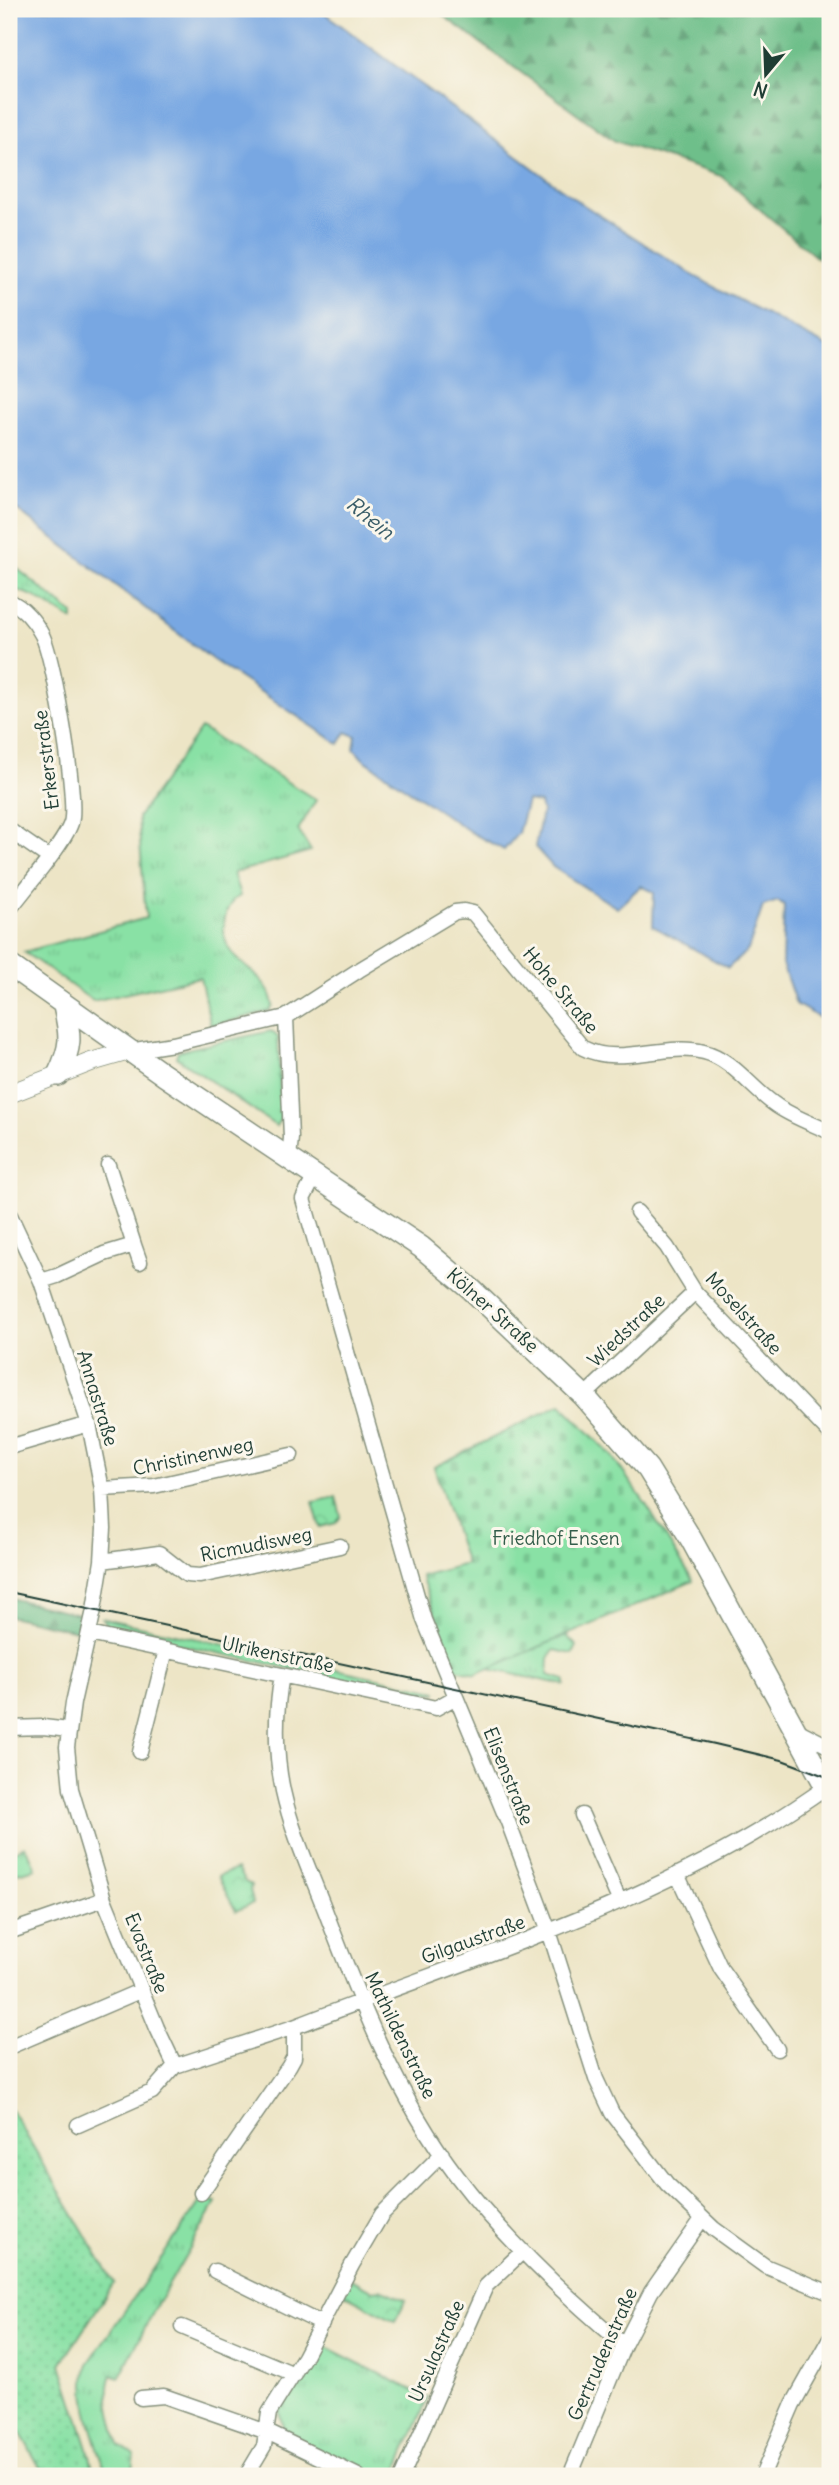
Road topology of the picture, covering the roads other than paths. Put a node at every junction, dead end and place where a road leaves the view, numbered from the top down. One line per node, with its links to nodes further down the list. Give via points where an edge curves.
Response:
1 (9, 601): 3 (street, Erkerstraße, via 31,619 43,637 62,715 73,816)
2 (9, 830): 3 (street)
3 (48, 857): 4 (street, Erkerstraße)
4 (9, 910)
5 (9, 965): 6 (main road, Kölner Straße)
6 (64, 1006): 8 (main road, Kölner Straße); 9 (main road, via 70,1049)
7 (286, 1017): 8 (street, Hohe Straße); 11 (street, Hohe Straße, via 443,919 464,911 473,913 583,1048 596,1055 667,1049 706,1052 777,1106); 12 (street)
8 (129, 1051): 9 (street); 12 (main road, Kölner Straße)
9 (58, 1075): 10 (street)
10 (9, 1094)
11 (830, 1132)
12 (289, 1158): 14 (main road, Kölner Straße)
13 (108, 1165): 17 (street)
14 (315, 1176): 21 (main road, Kölner Straße, via 421,1247); 33 (street, Elisenstraße, via 303,1199 425,1620)
15 (637, 1212): 20 (street, Moselstraße, via 667,1247)
16 (9, 1213): 19 (street, Annastraße)
17 (134, 1245): 18 (street); 19 (street)
18 (140, 1262)
19 (41, 1281): 22 (street, Annastraße)
20 (695, 1292): 21 (street, Wiedstraße); 23 (street, Moselstraße)
21 (584, 1396): 35 (main road, Kölner Straße, via 648,1469)
22 (89, 1424): 24 (street); 26 (street, Annastraße)
23 (830, 1434)
24 (9, 1447)
25 (291, 1455): 26 (street, Christinenweg, via 154,1486)
26 (102, 1489): 28 (street, Annastraße)
27 (341, 1546): 28 (street, Ricmudisweg, via 200,1576 187,1575 159,1553)
28 (102, 1561): 29 (street, Annastraße)
29 (95, 1605): 30 (street, Evastraße)
30 (89, 1634): 31 (street, Ulrikenstraße); 36 (street, Evastraße)
31 (166, 1650): 32 (street, Ulrikenstraße); 38 (street)
32 (282, 1675): 33 (street, Ulrikenstraße, via 436,1708); 47 (street, Mathildenstraße, via 277,1753 291,1823)
33 (456, 1697): 44 (street, Elisenstraße)
34 (9, 1728): 36 (street)
35 (794, 1728): 37 (street); 39 (main road, Kölner Straße)
36 (69, 1730): 42 (street, Evastraße, via 71,1789)
37 (830, 1747)
38 (140, 1752)
39 (829, 1788): 41 (street, Gilgaustraße, via 726,1851)
40 (582, 1815): 43 (street)
41 (677, 1874): 43 (street, Gilgaustraße); 50 (street, via 722,1969)
42 (104, 1899): 45 (street); 46 (street, Evastraße)
43 (620, 1900): 44 (street, Gilgaustraße)
44 (549, 1931): 47 (street, Gilgaustraße); 55 (street, Elisenstraße, via 596,2079 612,2113 667,2184)
45 (9, 1932)
46 (142, 1990): 49 (street); 51 (street, Evastraße)
47 (360, 2001): 48 (street, Gilgaustraße); 53 (street, Mathildenstraße, via 408,2099)
48 (294, 2027): 51 (street); 54 (street, via 295,2049 289,2066)
49 (9, 2047)
50 (776, 2049)
51 (175, 2066): 52 (street, via 152,2092)
52 (78, 2125)
53 (442, 2154): 56 (street, Mathildenstraße); 59 (street, via 382,2214)
54 (201, 2193)
55 (702, 2219): 58 (street, Elisenstraße, via 765,2266); 62 (street, Gertrudenstraße, via 651,2292)
56 (522, 2252): 62 (street, Mathildenstraße); 69 (street, Ursulastraße, via 486,2286)
57 (215, 2271): 59 (street)
58 (830, 2293)
59 (322, 2324): 64 (street)
60 (182, 2327): 64 (street)
61 (830, 2338): 63 (street)
62 (624, 2345): 70 (street, Gertrudenstraße)
63 (823, 2362): 71 (street, via 793,2404)
64 (294, 2374): 66 (street, via 269,2413)
65 (141, 2398): 66 (street, via 164,2396)
66 (267, 2432): 67 (street); 68 (street)
67 (246, 2476)
68 (358, 2476)
69 (402, 2476)
70 (570, 2476)
71 (762, 2476)

